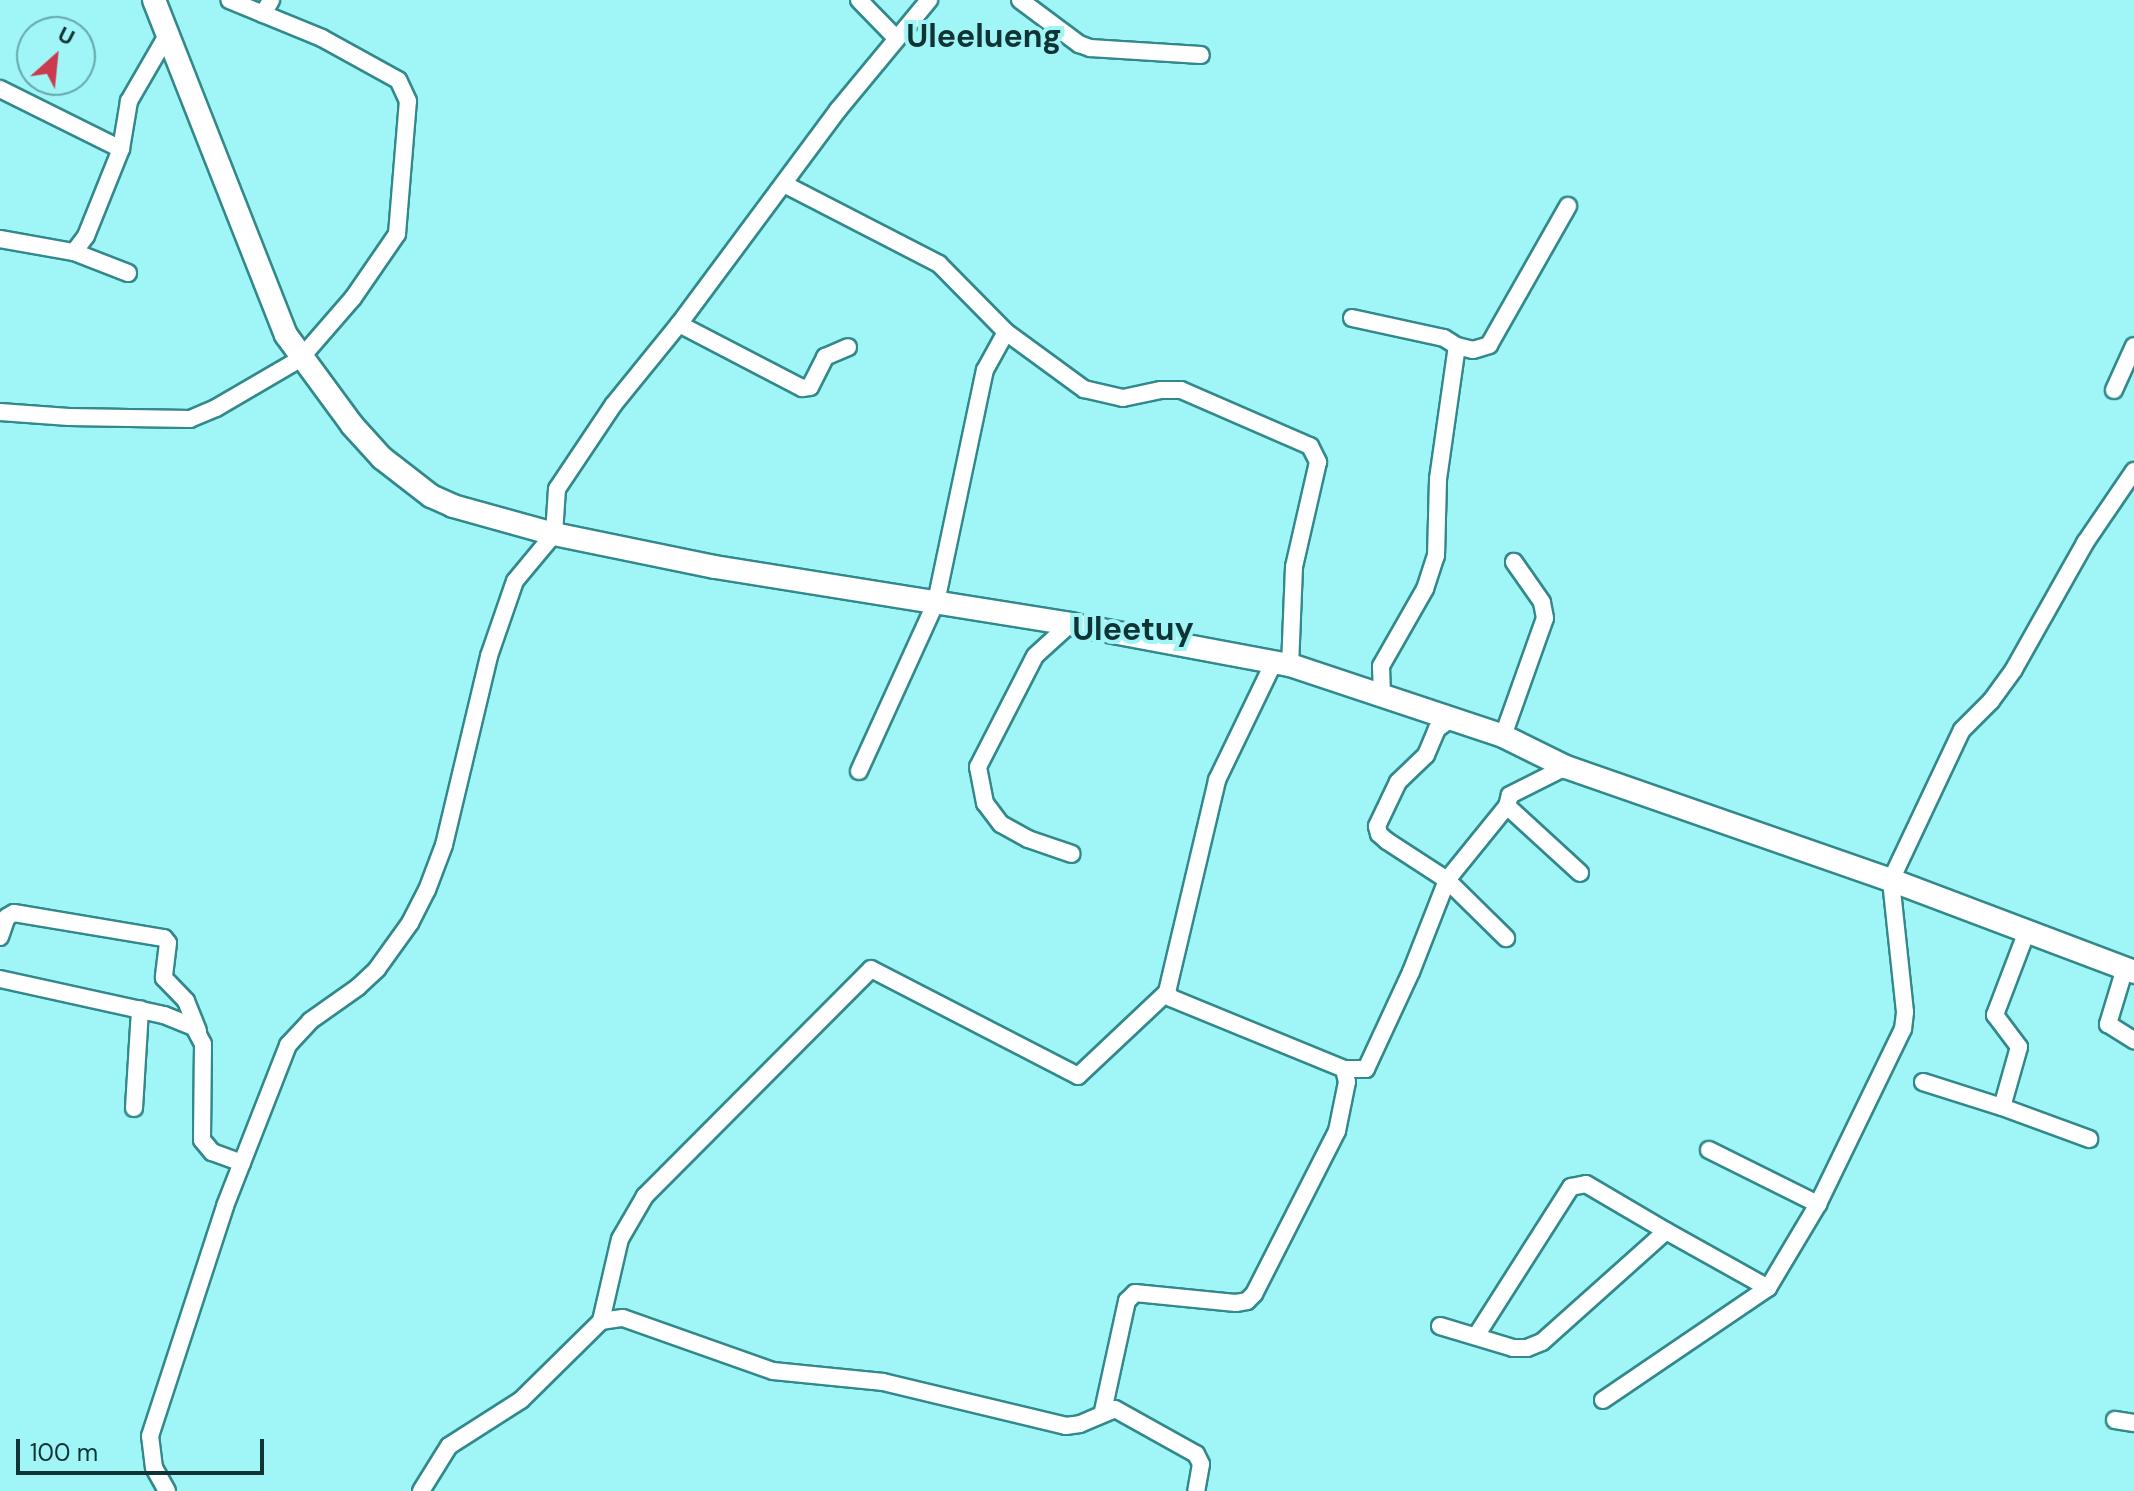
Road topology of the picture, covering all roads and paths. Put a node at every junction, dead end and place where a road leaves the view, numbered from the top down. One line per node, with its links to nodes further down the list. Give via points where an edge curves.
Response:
1 (154, 0): 7 (street)
2 (229, 0): 6 (street)
3 (859, 0): 8 (street)
4 (929, 0): 8 (street)
5 (1020, 0): 9 (street, via 1090,48)
6 (267, 7): 23 (street, via 373,63 398,80 408,101 397,234 353,298)
7 (169, 32): 11 (street, via 129,101); 23 (street, via 278,319)
8 (896, 38): 12 (street)
9 (1201, 55)
10 (0, 89): 11 (street)
11 (121, 149): 15 (street, via 86,236)
12 (784, 184): 18 (street); 19 (street, via 939,264)
13 (1568, 206): 20 (street, via 1493,341 1473,350)
14 (0, 239): 15 (street)
15 (74, 252): 16 (street)
16 (128, 273)
17 (1352, 318): 20 (street, via 1444,338)
18 (679, 324): 22 (street, via 802,388 810,387 825,357); 27 (street, via 614,404 557,489)
19 (1006, 332): 29 (street, via 985,370); 31 (street, via 1084,389 1123,398 1181,390 1313,449 1318,462 1294,567)
20 (1457, 346): 32 (street, via 1438,479 1436,556 1425,589 1381,666)
21 (2134, 346): 24 (street)
22 (848, 347)
23 (300, 359): 25 (street, via 190,419); 27 (street, via 352,425 414,485 453,506)
24 (2114, 390)
25 (0, 412)
26 (2134, 471): 41 (street, via 2078,554 2014,669 1962,730)
27 (554, 534): 29 (street, via 715,567); 57 (street, via 515,581 489,656 444,845 427,890 377,969 292,1039)
28 (1514, 562): 34 (street, via 1542,602 1545,618)
29 (936, 602): 30 (street); 36 (street)
30 (1070, 624): 31 (street); 38 (street, via 1035,656 978,767 985,803 1001,824)
31 (1282, 663): 32 (street); 47 (street, via 1217,780)
32 (1382, 695): 33 (street)
33 (1452, 718): 34 (street); 40 (street, via 1437,729 1426,755 1398,782 1377,826 1387,841)
34 (1503, 736): 35 (street)
35 (1566, 767): 37 (street, via 1510,795); 41 (street)
36 (859, 771)
37 (1507, 806): 39 (street); 40 (street)
38 (1072, 854)
39 (1580, 873)
40 (1447, 880): 44 (street); 51 (street, via 1371,1063 1359,1071)
41 (1891, 880): 42 (street); 58 (street, via 1903,1029)
42 (2027, 931): 45 (street); 53 (street, via 1995,1015 2019,1047)
43 (0, 937): 49 (street, via 7,917 14,913 164,938 164,978 186,1001)
44 (1506, 938)
45 (2129, 970): 50 (street, via 2108,1024)
46 (0, 979): 48 (street)
47 (1167, 992): 51 (street); 61 (street, via 1078,1076 871,969 645,1196 620,1239)
48 (140, 1009): 49 (street); 54 (street)
49 (198, 1031): 57 (street, via 203,1044 202,1140 212,1152)
50 (2134, 1040)
51 (1344, 1069): 67 (street, via 1347,1082 1337,1131 1254,1294 1236,1303 1135,1293 1127,1301)
52 (1923, 1082): 53 (street)
53 (2002, 1107): 55 (street)
54 (134, 1108)
55 (2089, 1139)
56 (1709, 1150): 58 (street)
57 (242, 1163): 70 (street, via 153,1418 151,1454)
58 (1818, 1204): 60 (street)
59 (1666, 1231): 60 (street); 65 (street, via 1542,1342 1513,1348); 65 (street, via 1586,1184 1571,1187)
60 (1768, 1288): 66 (street)
61 (608, 1294): 62 (street); 63 (street)
62 (623, 1318): 63 (street); 67 (street, via 773,1371 883,1382 1066,1426)
63 (601, 1321): 71 (street, via 521,1400 449,1446)
64 (1440, 1326): 65 (street)
65 (1476, 1336)
66 (1603, 1400)
67 (1103, 1411): 72 (street, via 1115,1409 1192,1450 1201,1464)
68 (2115, 1420): 69 (street)
69 (2134, 1423)
70 (167, 1491)
71 (421, 1491)
72 (1196, 1491)

